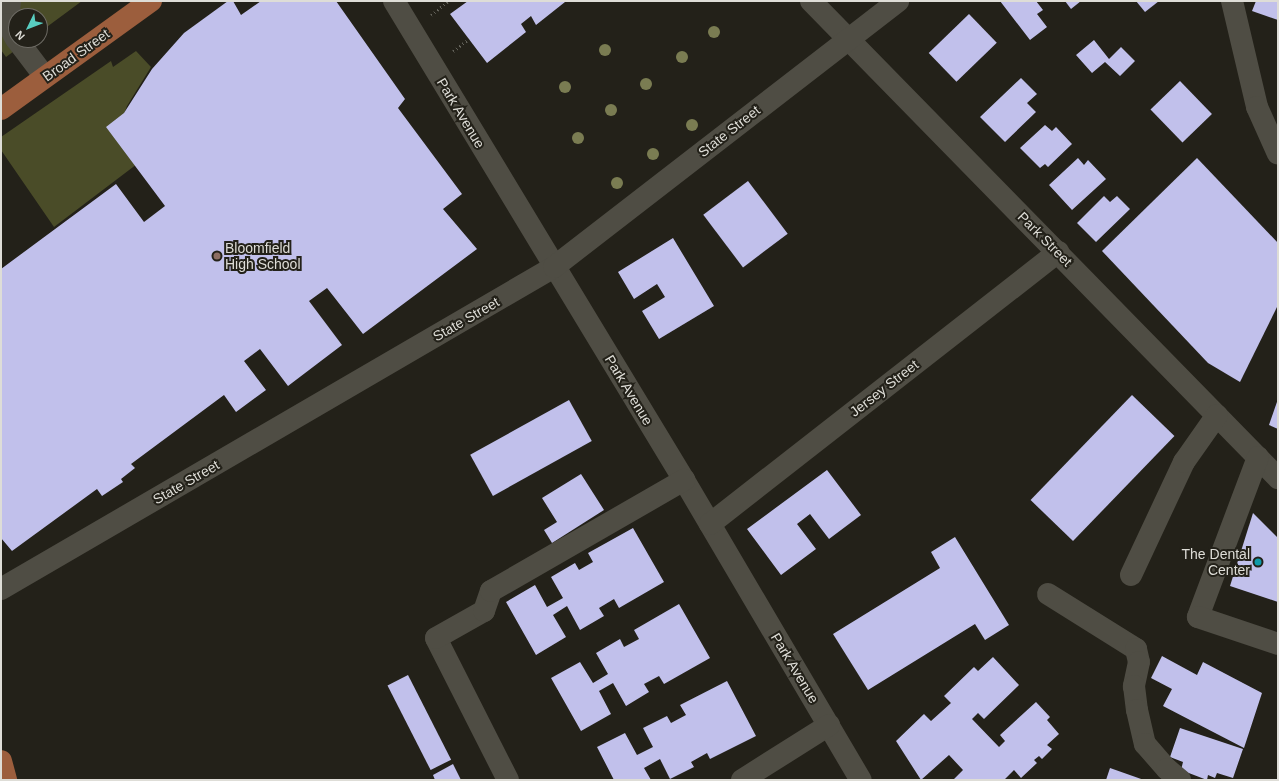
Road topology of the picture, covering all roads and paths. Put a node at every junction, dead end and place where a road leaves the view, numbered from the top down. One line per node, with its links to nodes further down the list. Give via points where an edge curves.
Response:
1 (151, 1): 12 (main road, Broad Street)
2 (394, 1): 16 (street, Park Avenue)
3 (448, 1): 7 (path)
4 (812, 1): 8 (street, Park Street)
5 (898, 1): 8 (street, State Street)
6 (1232, 1): 14 (street, via 1257,107)
7 (429, 17)
8 (849, 38): 15 (street, Park Street); 16 (street, State Street)
9 (469, 39): 11 (path)
10 (22, 48): 12 (street)
11 (451, 53)
12 (45, 77): 13 (main road, Broad Street)
13 (1, 109)
14 (1278, 154)
15 (1058, 252): 17 (street, Park Street); 21 (street, Jersey Street)
16 (554, 267): 20 (street, Park Avenue); 23 (street, State Street)
17 (1217, 415): 18 (street, Park Street); 22 (street, via 1184,462)
18 (1258, 457): 19 (street, Park Street); 25 (street, via 1198,617)
19 (1278, 478)
20 (684, 480): 21 (street, Park Avenue); 29 (street, via 491,591 484,612 436,638)
21 (710, 524): 26 (street, Park Avenue)
22 (1131, 575)
23 (1, 589)
24 (1048, 594): 32 (street, via 1136,649 1139,662 1134,686 1145,744)
25 (1278, 644)
26 (829, 725): 30 (street); 31 (street, Park Avenue)
27 (1, 761): 28 (main road)
28 (6, 780)
29 (508, 780)
30 (742, 780)
31 (861, 780)
32 (1180, 780)

